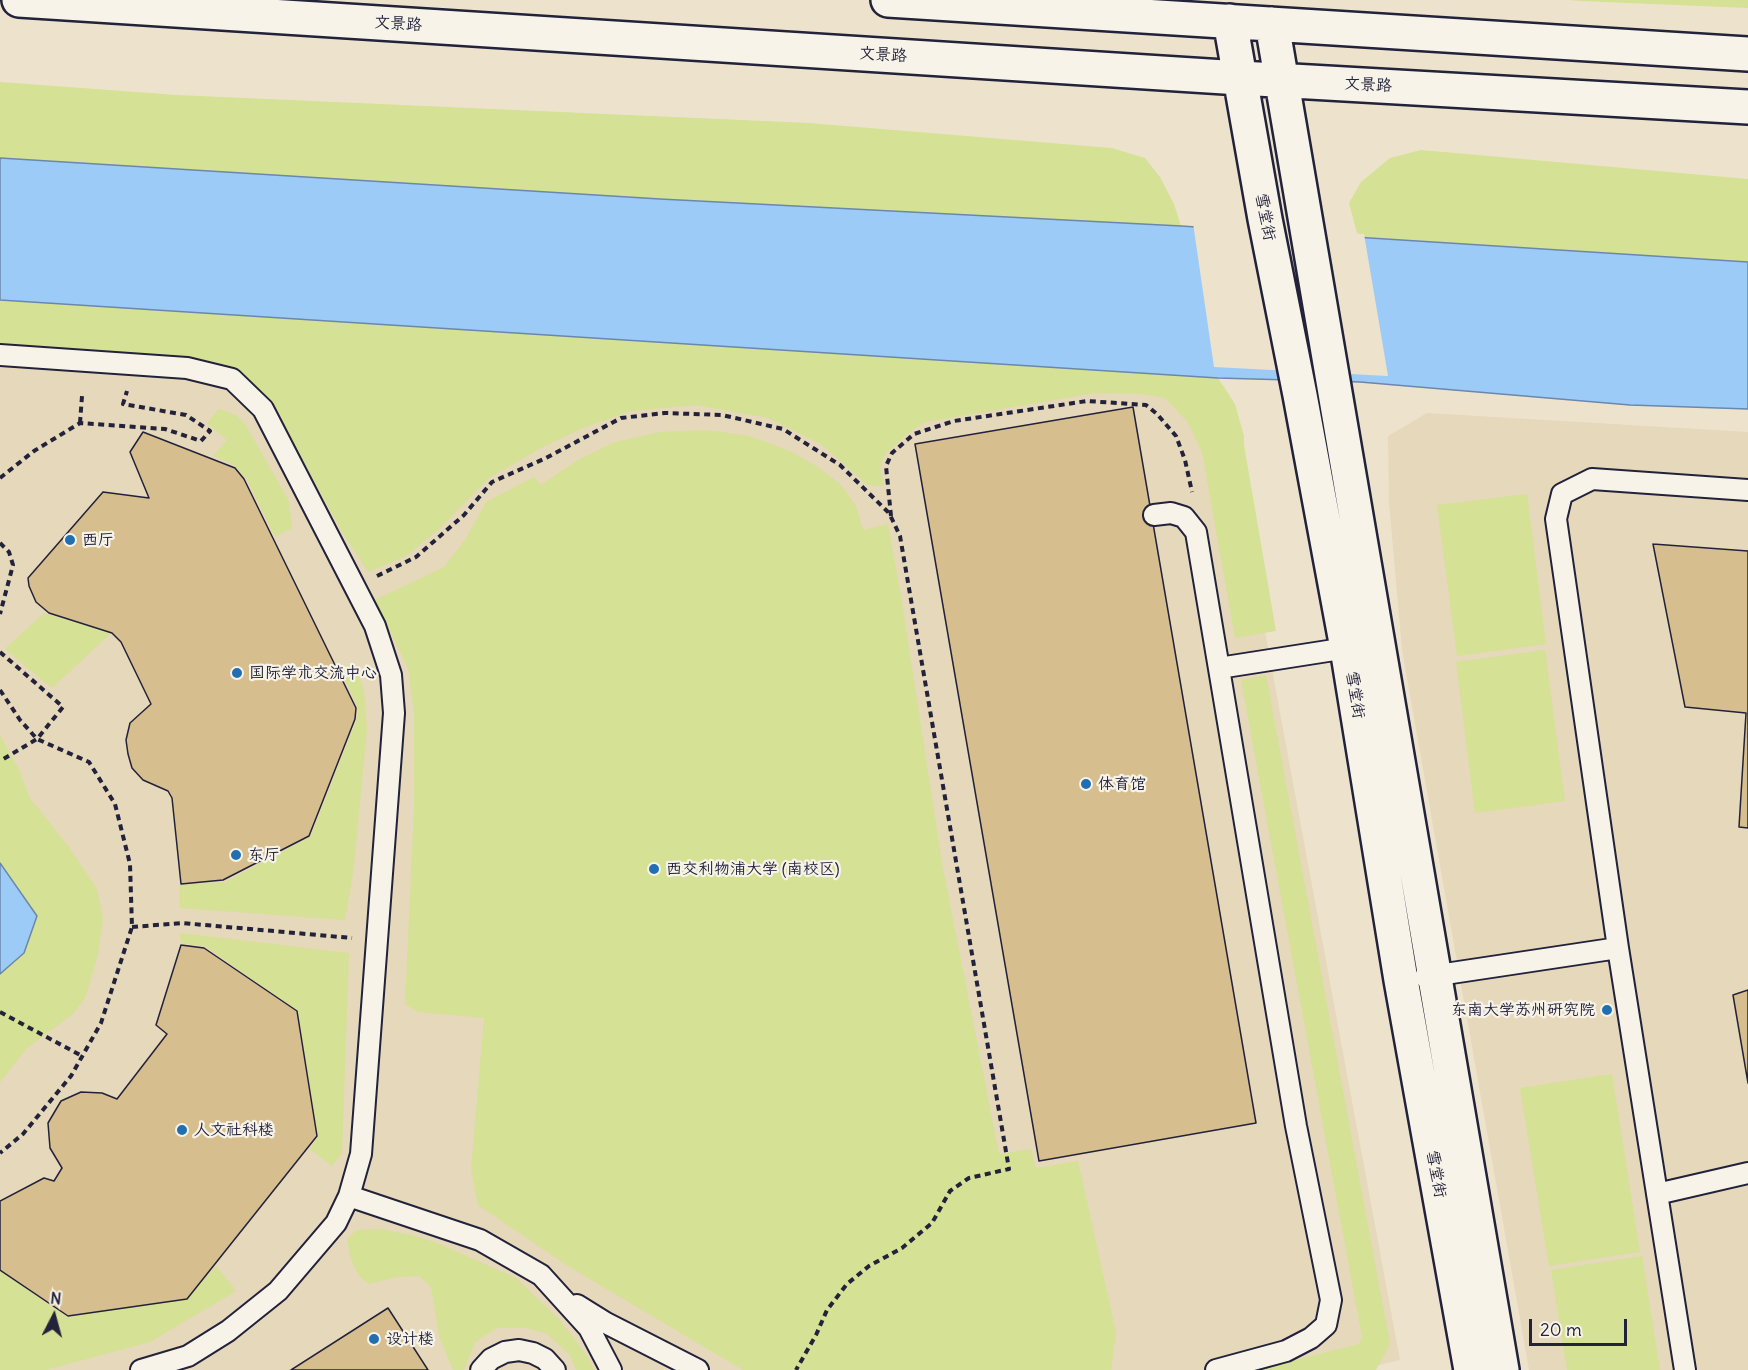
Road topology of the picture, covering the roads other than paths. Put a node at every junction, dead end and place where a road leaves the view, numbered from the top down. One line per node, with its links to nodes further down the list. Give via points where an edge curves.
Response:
1 (19, 0): 6 (main road, 文景路)
2 (888, 0): 3 (main road)
3 (1230, 21): 4 (main road); 6 (main road, 雪堂街)
4 (1272, 24): 5 (main road); 7 (main road, 雪堂街)
5 (1748, 54)
6 (1240, 78): 7 (main road, 文景路); 12 (main road, 雪堂街)
7 (1282, 80): 8 (main road, 文景路); 15 (main road, 雪堂街)
8 (1748, 107)
9 (0, 355): 19 (lane, via 187,368 232,380 263,409 375,626 392,675 394,713 361,1154)
10 (1748, 490): 14 (lane, via 1592,479 1562,494 1556,519)
11 (1154, 515): 13 (lane, via 1171,513 1184,517 1196,532)
12 (1347, 648): 13 (lane); 16 (main road, 雪堂街)
13 (1219, 668): 26 (lane, via 1296,1126 1331,1300 1326,1325 1311,1338 1286,1351)
14 (1618, 948): 15 (lane); 18 (lane)
15 (1435, 975): 16 (lane); 28 (main road, 雪堂街)
16 (1401, 980): 27 (main road, 雪堂街)
17 (1748, 1173): 18 (lane)
18 (1657, 1194): 29 (lane)
19 (349, 1196): 20 (lane, via 480,1240 541,1275); 21 (lane, via 336,1223 278,1291 228,1331 188,1356)
20 (557, 1292): 24 (lane, via 589,1328); 25 (lane, via 606,1323)
21 (141, 1370)
22 (481, 1370): 23 (lane, via 491,1359 519,1350 545,1359)
23 (555, 1370)
24 (611, 1370)
25 (698, 1370)
26 (1216, 1370)
27 (1471, 1370)
28 (1502, 1370)
29 (1685, 1370)

